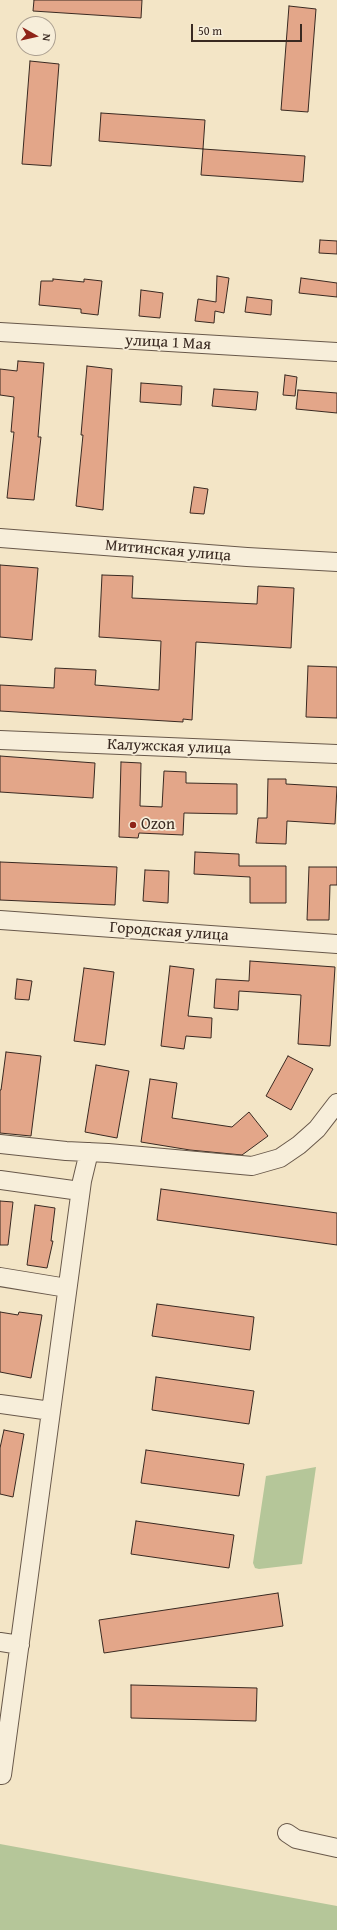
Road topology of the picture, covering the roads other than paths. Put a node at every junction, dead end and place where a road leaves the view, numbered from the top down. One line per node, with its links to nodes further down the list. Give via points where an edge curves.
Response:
1 (0, 332): 2 (street, улица 1 Мая)
2 (337, 352)
3 (0, 538): 4 (street, Митинская улица, via 247,558)
4 (337, 562)
5 (0, 740): 6 (street, Калужская улица)
6 (337, 754)
7 (0, 920): 8 (street, Городская улица)
8 (337, 944)
9 (337, 1103): 11 (street, via 317,1130 299,1145 280,1158 252,1166)
10 (0, 1144): 11 (street)
11 (89, 1152): 13 (street)
12 (0, 1180): 13 (street)
13 (80, 1192): 15 (street)
14 (0, 1278): 15 (street)
15 (67, 1288): 17 (street)
16 (0, 1404): 17 (street)
17 (51, 1411): 19 (street)
18 (0, 1642): 19 (street)
19 (20, 1645): 20 (street)
20 (0, 1775)
21 (287, 1834): 22 (street, via 296,1839)
22 (337, 1848)

